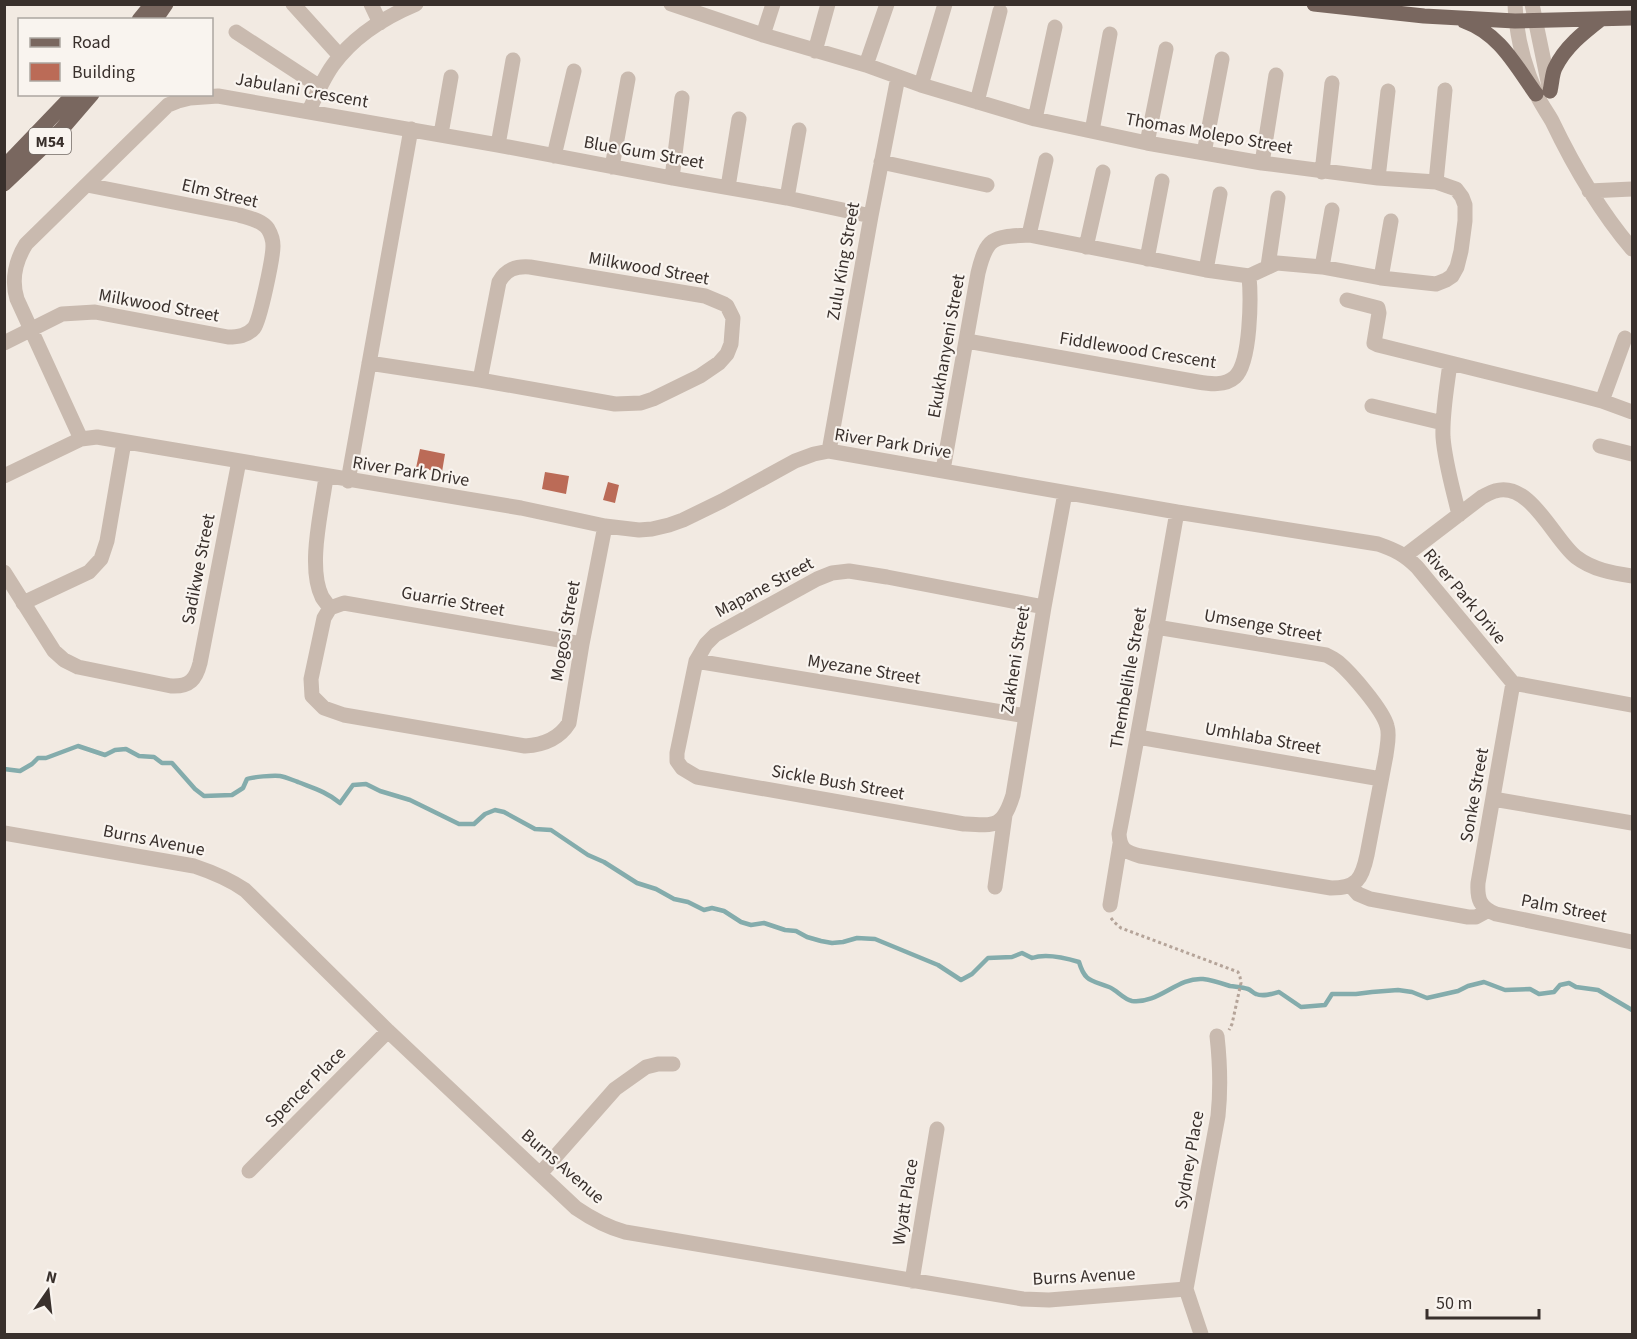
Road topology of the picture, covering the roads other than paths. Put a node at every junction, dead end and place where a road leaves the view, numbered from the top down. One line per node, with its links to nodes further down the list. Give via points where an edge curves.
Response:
1 (152, 4): 17 (main road)
2 (166, 4): 18 (main road)
3 (293, 4): 29 (street)
4 (371, 4): 22 (street)
5 (416, 4): 22 (street)
6 (671, 4): 13 (street, Thomas Molepo Street)
7 (772, 4): 26 (street)
8 (828, 4): 28 (street)
9 (886, 4): 32 (street)
10 (945, 4): 39 (street)
11 (1314, 4): 16 (main road)
12 (1515, 4): 21 (street)
13 (714, 11): 26 (street, Thomas Molepo Street)
14 (1000, 11): 47 (street)
15 (1534, 12): 20 (main road); 21 (main road); 43 (street)
16 (1453, 17): 21 (main road); 43 (main road, via 1491,35)
17 (141, 18)
18 (156, 18)
19 (1632, 18): 20 (main road)
20 (1601, 20): 43 (main road, via 1573,42)
21 (1515, 21): 43 (street, via 1521,49)
22 (380, 22): 29 (street)
23 (1055, 27): 50 (street)
24 (236, 32): 40 (street)
25 (1110, 34): 53 (street)
26 (763, 35): 28 (street, Thomas Molepo Street)
27 (1166, 49): 55 (street)
28 (815, 51): 32 (street, Thomas Molepo Street)
29 (340, 56): 40 (street)
30 (1222, 59): 57 (street)
31 (513, 60): 56 (street)
32 (866, 65): 36 (street, Thomas Molepo Street)
33 (574, 70): 58 (street)
34 (1276, 75): 61 (street)
35 (451, 76): 54 (street)
36 (898, 77): 39 (street, Thomas Molepo Street); 60 (street, Zulu King Street)
37 (628, 79): 63 (street)
38 (1332, 83): 65 (street)
39 (921, 85): 47 (street, Thomas Molepo Street)
40 (320, 87): 48 (street)
41 (1445, 90): 69 (street)
42 (1388, 91): 67 (street)
43 (1543, 92): 75 (street, via 1550,118)
44 (72, 96): 62 (main road, M54)
45 (90, 96): 70 (main road, M54)
46 (682, 98): 66 (street)
47 (977, 102): 50 (street, Thomas Molepo Street)
48 (309, 111): 51 (street, Jabulani Crescent); 71 (street, Jabulani Crescent, via 218,96 178,101 168,105)
49 (739, 119): 73 (street)
50 (1035, 119): 53 (street, Thomas Molepo Street)
51 (411, 129): 54 (street, Blue Gum Street); 97 (street)
52 (799, 130): 77 (street)
53 (1092, 131): 55 (street, Thomas Molepo Street)
54 (441, 134): 56 (street, Blue Gum Street)
55 (1147, 143): 57 (street, Thomas Molepo Street)
56 (498, 145): 58 (street, Blue Gum Street)
57 (1204, 153): 61 (street, Thomas Molepo Street)
58 (554, 156): 63 (street, Blue Gum Street)
59 (1046, 160): 82 (street)
60 (881, 162): 72 (street); 80 (street, Zulu King Street)
61 (1262, 163): 65 (street, Thomas Molepo Street)
62 (4, 167)
63 (612, 167): 66 (street, Blue Gum Street)
64 (1103, 172): 83 (street)
65 (1322, 172): 67 (street, Thomas Molepo Street)
66 (672, 178): 73 (street, Blue Gum Street)
67 (1378, 178): 69 (street, Thomas Molepo Street)
68 (1162, 181): 85 (street)
69 (1436, 182): 90 (street, Thomas Molepo Street, via 1456,189 1465,205 1461,251 1452,276 1436,284)
70 (4, 184)
71 (87, 185): 92 (street, Jabulani Crescent, via 26,244 18,259 14,291); 93 (street, Elm Street, via 239,215 265,225 273,250 259,318)
72 (987, 185)
73 (729, 187): 77 (street, Blue Gum Street)
74 (1632, 189): 75 (street)
75 (1589, 191): 84 (street)
76 (1220, 194): 88 (street)
77 (787, 198): 80 (street, Blue Gum Street)
78 (1278, 198): 86 (street)
79 (1332, 210): 87 (street)
80 (871, 216): 107 (street, Zulu King Street)
81 (1391, 221): 90 (street)
82 (1029, 235): 83 (street); 95 (street, Ekukhanyeni Street, via 1001,237 986,248)
83 (1086, 247): 85 (street)
84 (1632, 249)
85 (1147, 259): 88 (street)
86 (1268, 267): 87 (street, Thomas Molepo Street, via 1277,263); 89 (street, Thomas Molepo Street)
87 (1322, 267): 90 (street, Thomas Molepo Street)
88 (1206, 270): 89 (street)
89 (1249, 276): 95 (street, Fiddlewood Crescent, via 1251,319 1244,357 1236,377 1227,382 1198,382)
90 (1381, 278)
91 (1347, 300): 98 (street, via 1378,308 1374,343)
92 (31, 330): 93 (street, Milkwood Street, via 62,314 86,312 219,336); 96 (street, Milkwood Street); 104 (street, Jabulani Crescent)
93 (248, 333)
94 (1625, 338): 100 (street)
95 (967, 341): 110 (street, Ekukhanyeni Street)
96 (4, 343)
97 (369, 363): 99 (street, Milkwood Street); 113 (street)
98 (1450, 363): 100 (street); 103 (street)
99 (480, 380): 99 (street, Milkwood Street, via 615,404 642,403 700,376 724,359 731,344 733,318 727,306 705,296 517,267 499,282)
100 (1602, 401): 102 (street)
101 (1371, 406): 103 (street)
102 (1632, 412)
103 (1443, 423): 116 (street, via 1446,460)
104 (81, 439): 105 (street, River Park Drive); 111 (street, River Park Drive)
105 (124, 442): 109 (street, River Park Drive); 121 (street, via 101,559 89,572)
106 (1600, 446): 108 (street)
107 (829, 451): 110 (street, River Park Drive); 117 (street, River Park Drive, via 795,461 669,525 639,530)
108 (1632, 454)
109 (239, 461): 112 (street, River Park Drive); 121 (street, Sadikwe Street, via 200,663 191,681 171,686 78,667 54,651)
110 (943, 470): 114 (street, River Park Drive)
111 (4, 476)
112 (326, 477): 113 (street, River Park Drive); 123 (street, via 315,554 316,576)
113 (348, 481): 117 (street, River Park Drive, via 521,508)
114 (1065, 493): 115 (street, River Park Drive); 122 (street, Zakheni Street)
115 (1177, 512): 118 (street, River Park Drive, via 1378,544); 124 (street, Thembelihle Street)
116 (1459, 515): 118 (street); 120 (street, via 1482,497 1507,489 1531,504 1585,564)
117 (605, 526): 125 (street, Mogosi Street)
118 (1406, 555): 127 (street, River Park Drive)
119 (4, 572): 121 (street)
120 (1632, 576)
121 (23, 603)
122 (1044, 607): 126 (street, Mapane Street, via 887,577 849,571 832,573 714,635); 129 (street, Zakheni Street)
123 (327, 613): 125 (street, Guarrie Street, via 344,603 354,603); 125 (street, Mogosi Street, via 311,679 312,696 324,708 344,715 525,746 554,738 569,723)
124 (1156, 627): 130 (street, Thembelihle Street); 132 (street, Umsenge Street, via 1311,652 1336,660 1381,712 1387,727)
125 (582, 644)
126 (696, 661): 129 (street, Myezane Street); 131 (street, Mapane Street, via 678,745 677,761)
127 (1513, 683): 128 (street); 133 (street, Sonke Street)
128 (1632, 705)
129 (1026, 716): 134 (street, Zakheni Street, via 1013,795)
130 (1138, 737): 132 (street, Umhlaba Street); 137 (street, Thembelihle Street, via 1119,834)
131 (682, 768): 134 (street, Sickle Bush Street, via 697,777 964,824 990,825)
132 (1381, 779): 138 (street, Umsenge Street, via 1364,870)
133 (1493, 799): 135 (street); 141 (street, Sonke Street, via 1478,883 1481,903)
134 (1005, 815): 139 (street, Zakheni Street)
135 (1632, 823)
136 (4, 833): 143 (street, Burns Avenue, via 194,866 232,881)
137 (1122, 847): 138 (street, via 1140,856 1331,888); 140 (street, Thembelihle Street)
138 (1354, 883): 141 (street, via 1358,894 1370,899 1476,917)
139 (995, 887)
140 (1110, 905)
141 (1487, 911): 142 (street, Palm Street)
142 (1632, 942)
143 (388, 1030): 147 (street, Spencer Place); 148 (street, Burns Avenue)
144 (1216, 1036): 150 (street, Sydney Place, via 1220,1066 1218,1116)
145 (673, 1064): 148 (street, via 646,1067 615,1089)
146 (937, 1129): 149 (street, Wyatt Place)
147 (249, 1171)
148 (540, 1174): 149 (street, Burns Avenue, via 576,1208 613,1229)
149 (912, 1281): 150 (street, Burns Avenue, via 1049,1300)
150 (1186, 1289): 151 (street)
151 (1201, 1335)

